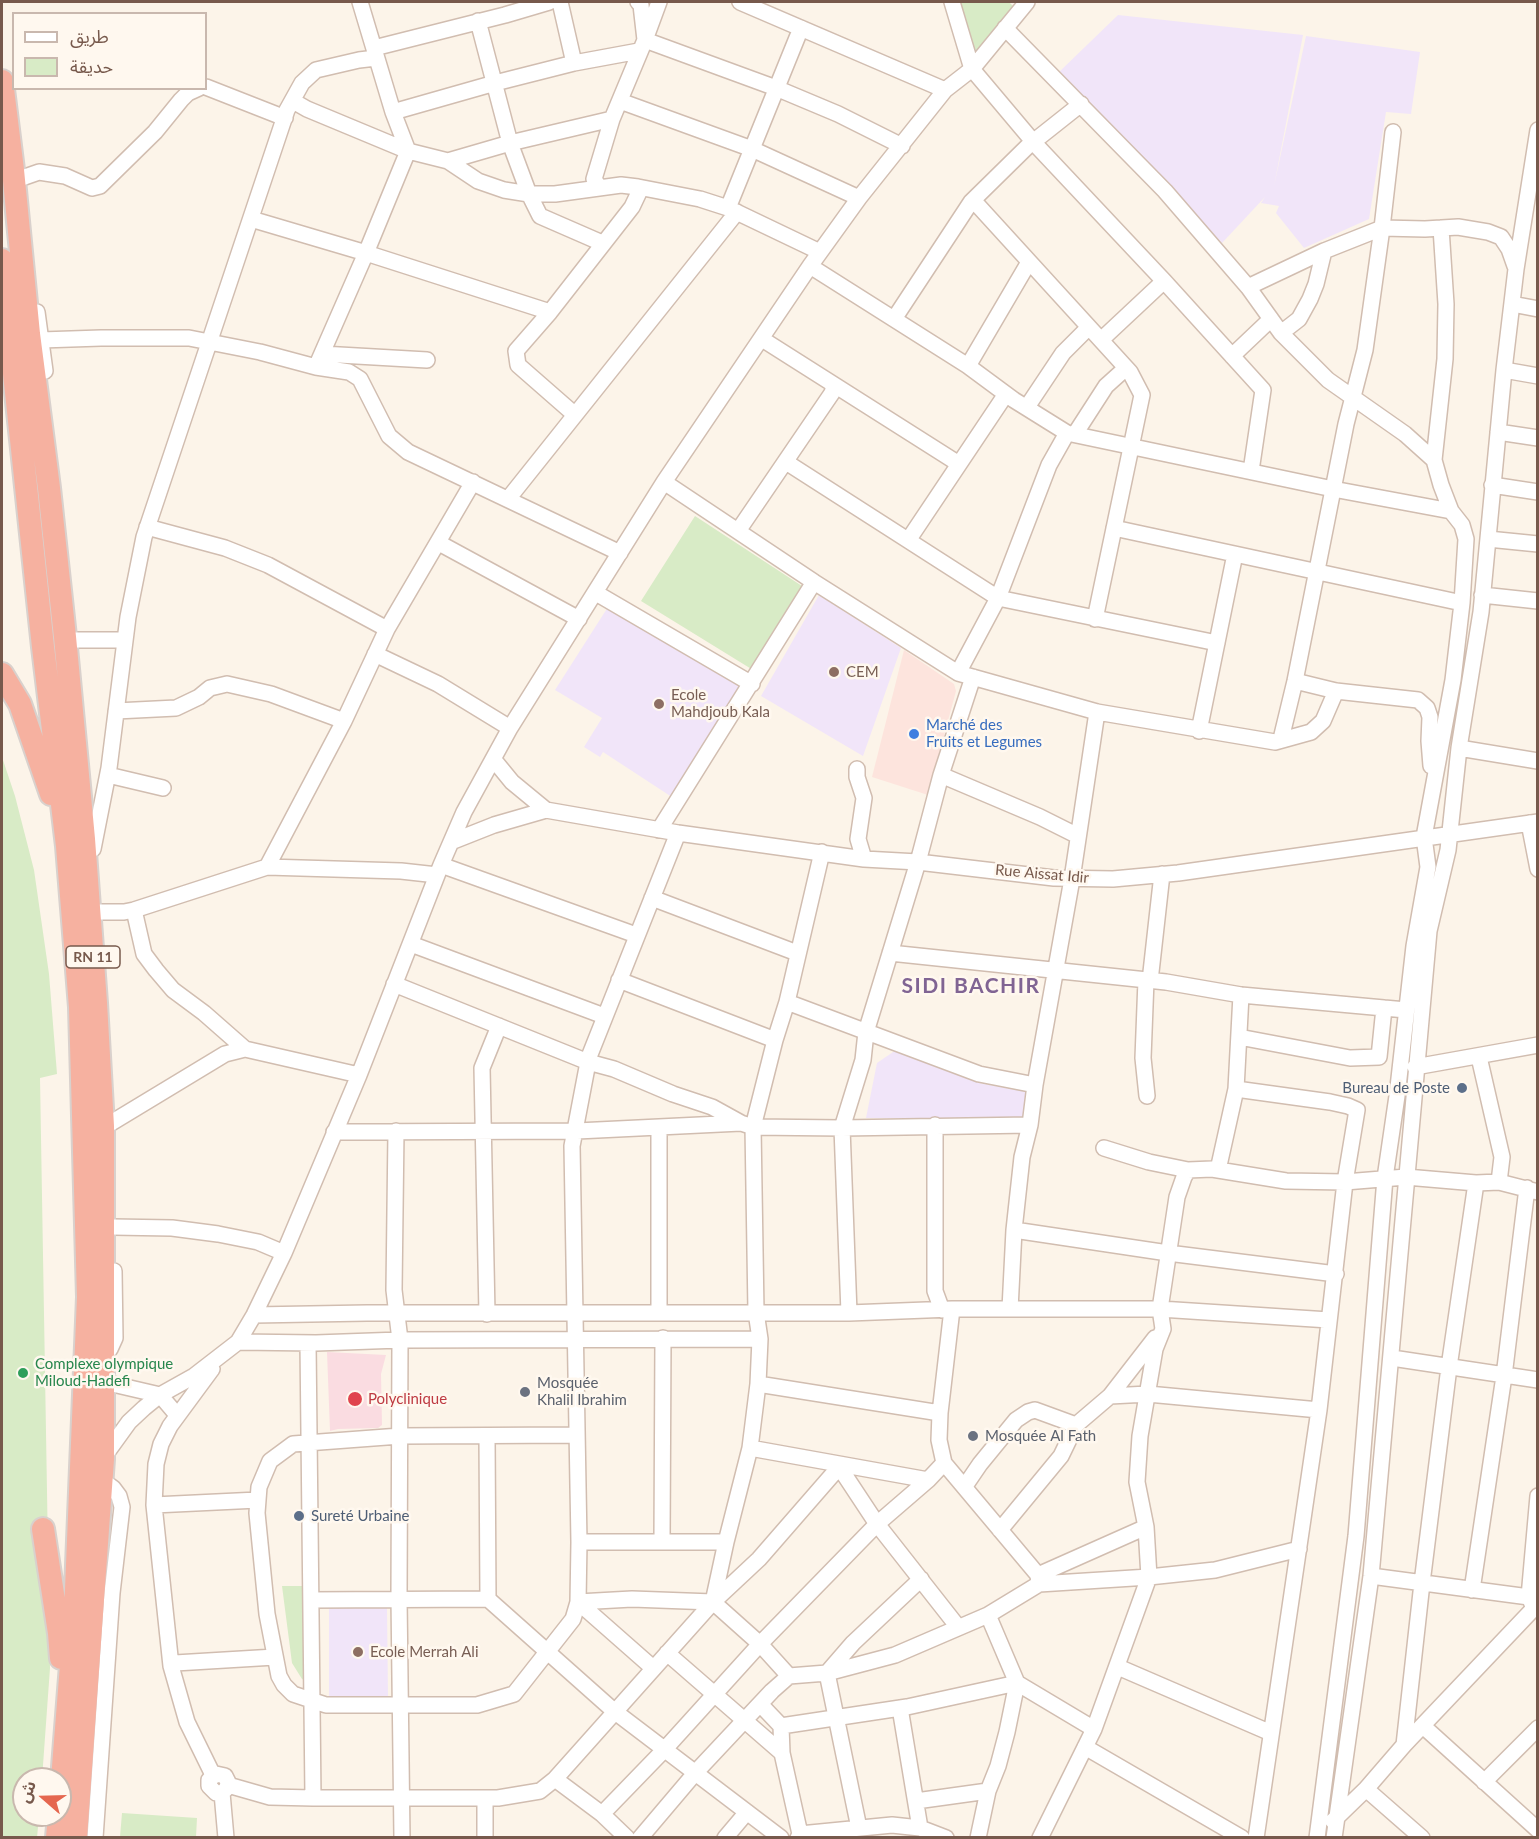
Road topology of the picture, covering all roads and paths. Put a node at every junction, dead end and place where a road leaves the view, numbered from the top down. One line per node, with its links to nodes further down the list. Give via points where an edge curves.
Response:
1 (360, 2): 14 (street)
2 (549, 2): 9 (street)
3 (560, 2): 15 (street)
4 (638, 2): 13 (street)
5 (660, 2): 13 (street)
6 (740, 2): 11 (street)
7 (952, 2): 16 (street)
8 (1021, 4): 12 (street)
9 (503, 8): 10 (street)
10 (478, 21): 14 (street); 18 (street)
11 (801, 28): 20 (street); 22 (street)
12 (1005, 28): 16 (street); 25 (street)
13 (642, 45): 15 (street); 20 (street); 24 (street)
14 (375, 53): 23 (street, via 316,70 302,83); 26 (street)
15 (574, 63): 18 (street)
16 (972, 69): 22 (street); 32 (street)
17 (2, 81): 37 (highway, RN 11)
18 (495, 83): 26 (street); 31 (street)
19 (207, 87): 27 (street)
20 (776, 88): 33 (street); 34 (street)
21 (195, 90): 37 (street, via 100,186 92,188 64,176 39,172)
22 (945, 90): 33 (street)
23 (293, 101): 27 (street); 35 (street)
24 (620, 101): 28 (street); 34 (street)
25 (1081, 104): 32 (street); 56 (street, via 1165,191)
26 (393, 112): 35 (street)
27 (285, 118): 44 (street)
28 (612, 119): 31 (street); 38 (street, via 594,179)
29 (1538, 130): 54 (street)
30 (1393, 132): 45 (street)
31 (510, 142): 36 (street); 40 (street)
32 (1033, 142): 42 (street); 55 (street)
33 (902, 146): 41 (street)
34 (752, 149): 41 (street); 43 (street)
35 (408, 151): 36 (street); 50 (street)
36 (448, 161): 40 (street, via 478,181)
37 (16, 175): 67 (street); 230 (highway, RN 11, via 28,334 65,637 95,981 103,1126)
38 (599, 187): 39 (street); 40 (street)
39 (641, 188): 43 (street, via 700,199); 47 (street, via 632,207)
40 (529, 194): 47 (street, via 540,216)
41 (859, 198): 49 (street)
42 (973, 200): 52 (street); 63 (street)
43 (733, 210): 49 (street); 81 (street)
44 (251, 219): 50 (street); 69 (street)
45 (1382, 228): 46 (street); 48 (street); 79 (street, via 1365,350)
46 (1441, 228): 54 (street, via 1475,228 1501,237); 86 (street, via 1445,359)
47 (602, 243): 60 (street)
48 (1324, 251): 56 (street); 65 (street, via 1307,305 1299,320)
49 (820, 252): 53 (street)
50 (366, 253): 60 (street); 72 (street)
51 (2, 260): 57 (highway, RN 11)
52 (1029, 262): 64 (street); 73 (street)
53 (810, 266): 63 (street); 66 (street)
54 (1516, 268): 58 (street)
55 (1164, 281): 68 (street); 70 (street)
56 (1248, 287): 62 (street)
57 (6, 290): 61 (highway); 147 (highway, RN 11)
58 (1512, 304): 59 (street); 75 (street)
59 (1538, 309)
60 (550, 312): 81 (street, via 516,351 518,365)
61 (2, 315)
62 (1271, 319): 65 (street); 70 (street)
63 (894, 320): 73 (street)
64 (1089, 327): 68 (street); 80 (street, via 1063,353)
65 (1281, 333): 79 (street)
66 (762, 339): 77 (street); 91 (street)
67 (41, 340): 69 (street, via 170,338); 116 (street)
68 (1101, 340): 74 (street)
69 (209, 342): 72 (street); 97 (street)
70 (1232, 356): 89 (street, via 1263,390)
71 (427, 360): 72 (street)
72 (319, 361): 90 (street, via 360,380 389,436 399,445)
73 (968, 366): 78 (street)
74 (1126, 368): 83 (street, via 1106,386); 85 (street, via 1142,396)
75 (1504, 370): 76 (street); 82 (street)
76 (1538, 376)
77 (834, 386): 87 (street); 88 (street)
78 (1006, 394): 80 (street); 88 (street)
79 (1352, 399): 86 (street, via 1405,434); 93 (street)
80 (1027, 407): 83 (street)
81 (574, 414): 95 (street)
82 (1498, 432): 84 (street); 92 (street)
83 (1071, 434): 85 (street); 110 (street, via 1048,465)
84 (1538, 438)
85 (1131, 446): 89 (street); 98 (street)
86 (1434, 460): 96 (street)
87 (786, 462): 99 (street); 100 (street)
88 (959, 464): 100 (street)
89 (1251, 471): 93 (street)
90 (473, 482): 95 (street); 102 (street)
91 (664, 482): 99 (street); 104 (street)
92 (1492, 485): 94 (street); 101 (street)
93 (1333, 489): 96 (street); 106 (street)
94 (1538, 492)
95 (508, 499): 104 (street)
96 (1451, 511): 112 (street, via 1462,525 1466,540)
97 (147, 527): 115 (street, via 225,548 268,566); 117 (street)
98 (1114, 528): 105 (street); 114 (street)
99 (738, 531): 107 (street)
100 (909, 539): 110 (street)
101 (1488, 539): 103 (street); 109 (street)
102 (439, 543): 113 (street); 115 (street)
103 (1538, 544)
104 (620, 553): 108 (street)
105 (1235, 554): 106 (street); 118 (street)
106 (1317, 572): 112 (street); 122 (street)
107 (814, 582): 121 (street); 123 (street)
108 (596, 592): 113 (street); 123 (street)
109 (1482, 595): 111 (street); 131 (street)
110 (998, 598): 114 (street); 121 (street)
111 (1538, 601)
112 (1462, 603): 137 (street, via 1453,680)
113 (579, 619): 128 (street)
114 (1095, 619): 118 (street)
115 (387, 629): 119 (street)
116 (74, 640): 117 (street); 148 (street)
117 (125, 640): 125 (street)
118 (1216, 643): 129 (street)
119 (375, 654): 127 (street); 128 (street, via 438,684)
120 (2, 674): 147 (highway, via 20,704)
121 (966, 675): 126 (street); 136 (street)
122 (1295, 681): 124 (street); 130 (street)
123 (752, 684): 141 (street)
124 (1336, 691): 130 (street, via 1323,721 1311,732); 137 (street, via 1418,700 1427,708)
125 (116, 711): 127 (street, via 176,708 210,688 227,684 271,694); 135 (street)
126 (1097, 712): 129 (street); 144 (street)
127 (344, 721): 152 (street)
128 (510, 729): 132 (street)
129 (1199, 731): 130 (street, via 1275,742)
130 (1281, 739)
131 (1459, 748): 133 (street); 143 (street)
132 (494, 760): 139 (street, via 512,782); 146 (street)
133 (1538, 761)
134 (857, 769): 150 (street, via 864,798 858,839)
135 (108, 775): 138 (street); 148 (street)
136 (941, 775): 144 (street); 151 (street)
137 (1434, 780): 145 (street)
138 (163, 788)
139 (546, 810): 141 (street, Rue Aissat Idir); 146 (street)
140 (1533, 822): 143 (street, Rue Aissat Idir); 153 (street)
141 (659, 830): 142 (street, Rue Aissat Idir)
142 (678, 833): 149 (street, Rue Aissat Idir); 157 (street)
143 (1449, 833): 145 (street, Rue Aissat Idir); 181 (street, via 1429,931)
144 (1078, 836): 156 (street)
145 (1424, 837): 155 (street, Rue Aissat Idir); 171 (street, via 1428,867)
146 (451, 842): 154 (street)
147 (67, 846): 307 (highway, RN 11, via 80,1007 88,1297 75,1614)
148 (93, 849): 159 (street)
149 (822, 852): 150 (street, Rue Aissat Idir); 162 (street)
150 (864, 859): 151 (street, Rue Aissat Idir)
151 (918, 862): 156 (street, Rue Aissat Idir); 163 (street)
152 (267, 867): 154 (street); 158 (street)
153 (1538, 869)
154 (439, 870): 160 (street); 161 (street)
155 (1162, 874): 156 (street, Rue Aissat Idir); 166 (street)
156 (1072, 879): 164 (street)
157 (652, 898): 160 (street); 162 (street)
158 (134, 910): 159 (street); 178 (street, via 144,954 156,970 173,990)
159 (100, 912): 186 (street)
160 (636, 935): 165 (street)
161 (411, 945): 167 (street); 172 (street)
162 (797, 953): 169 (street)
163 (890, 953): 164 (street); 174 (street)
164 (1055, 970): 166 (street); 183 (street)
165 (619, 980): 172 (street); 176 (street)
166 (1148, 980): 168 (street); 185 (street, via 1143,1058)
167 (394, 984): 173 (street); 182 (street)
168 (1241, 995): 170 (street); 175 (street)
169 (787, 1002): 174 (street); 176 (street)
170 (1384, 1008): 171 (street); 175 (street, via 1379,1057 1350,1058)
171 (1406, 1010): 200 (street)
172 (604, 1016): 180 (street)
173 (499, 1026): 180 (street); 193 (street, via 482,1068)
174 (866, 1032): 183 (street, via 979,1074); 191 (street, via 863,1060)
175 (1239, 1037): 184 (street)
176 (775, 1040): 187 (street)
177 (1538, 1045): 179 (street)
178 (245, 1049): 182 (street); 186 (street, via 225,1054)
179 (1479, 1057): 181 (street); 202 (street, via 1502,1157)
180 (588, 1062): 187 (street, via 712,1107); 194 (street)
181 (1415, 1067): 199 (street)
182 (359, 1075): 195 (street)
183 (1035, 1085): 189 (street)
184 (1236, 1089): 198 (street); 201 (street, via 1356,1109)
185 (1146, 1096)
186 (111, 1123): 205 (street)
187 (747, 1125): 190 (street); 191 (street); 214 (street)
188 (935, 1125): 189 (street); 191 (street); 210 (street, via 935,1291)
189 (1030, 1125): 206 (street, via 1022,1157)
190 (659, 1127): 194 (street); 213 (street)
191 (842, 1128): 217 (street)
192 (396, 1131): 193 (street); 195 (street); 218 (street)
193 (483, 1131): 194 (street); 219 (street)
194 (574, 1131): 216 (street)
195 (334, 1132): 207 (street)
196 (1104, 1148): 197 (street)
197 (1188, 1170): 198 (street); 208 (street, via 1178,1197)
198 (1218, 1170): 201 (street, via 1286,1181)
199 (1406, 1177): 200 (street); 203 (street); 232 (street)
200 (1384, 1178): 201 (street); 340 (street, via 1356,1536)
201 (1345, 1182): 209 (street)
202 (1499, 1182): 203 (street); 204 (street)
203 (1476, 1183): 233 (street)
204 (1532, 1190): 234 (street)
205 (113, 1227): 207 (street, via 218,1234); 230 (street, via 116,1338 110,1349)
206 (1014, 1230): 208 (street); 211 (street)
207 (284, 1252): 220 (street)
208 (1168, 1253): 209 (street); 212 (street)
209 (1336, 1274): 221 (street)
210 (947, 1309): 211 (street); 217 (street); 242 (street)
211 (1010, 1309): 212 (street)
212 (1160, 1309): 221 (street); 222 (street)
213 (659, 1312): 214 (street); 216 (street)
214 (756, 1312): 217 (street); 225 (street)
215 (367, 1313): 218 (street); 220 (street); 228 (street)
216 (578, 1313): 219 (street); 224 (street)
217 (849, 1313)
218 (396, 1314): 219 (street); 226 (street)
219 (487, 1314)
220 (254, 1315): 227 (street)
221 (1329, 1320): 241 (street)
222 (1163, 1329): 238 (street, via 1155,1349); 240 (street)
223 (663, 1338): 224 (street); 225 (street); 263 (street)
224 (579, 1339): 226 (street); 245 (street)
225 (760, 1339): 237 (street)
226 (400, 1340): 228 (street); 246 (street)
227 (238, 1341): 229 (street); 231 (street)
228 (367, 1341): 229 (street)
229 (308, 1343): 248 (street)
230 (103, 1352): 236 (highway, RN 11)
231 (223, 1354): 239 (street); 243 (street)
232 (1392, 1358): 233 (street); 266 (street)
233 (1449, 1367): 234 (street); 270 (street)
234 (1504, 1376): 235 (street); 271 (street)
235 (1538, 1380)
236 (104, 1382): 239 (street); 252 (highway, RN 11)
237 (758, 1384): 242 (street); 249 (street)
238 (1148, 1394): 240 (street); 241 (street); 259 (street, via 1137,1482)
239 (160, 1395): 243 (street); 252 (street, via 129,1422)
240 (1110, 1396): 244 (street)
241 (1319, 1410): 265 (street)
242 (940, 1413): 250 (street, via 939,1440)
243 (177, 1415): 257 (street, via 160,1444)
244 (1076, 1425): 254 (street, via 1035,1410 1028,1412 1016,1420); 261 (street, via 1061,1456)
245 (575, 1435): 247 (street); 262 (street)
246 (400, 1436): 247 (street); 248 (street); 272 (street)
247 (487, 1436): 273 (street)
248 (309, 1443): 256 (street, via 293,1444 270,1461); 274 (street)
249 (750, 1448): 251 (street); 264 (street)
250 (944, 1463): 253 (street); 254 (street)
251 (838, 1465): 253 (street); 258 (street); 276 (street, via 759,1559)
252 (102, 1469): 327 (highway, RN 11); 328 (street, via 122,1507)
253 (928, 1479): 258 (street)
254 (965, 1486): 261 (street)
255 (1538, 1496): 277 (street)
256 (258, 1500): 257 (street); 283 (street, via 267,1614)
257 (154, 1505): 311 (street, via 171,1666 187,1722 213,1775 210,1789 216,1793)
258 (877, 1524): 268 (street); 280 (street)
259 (1146, 1527): 267 (street); 269 (street)
260 (43, 1529): 307 (highway, via 59,1633)
261 (1000, 1530): 269 (street)
262 (579, 1542): 263 (street); 275 (street)
263 (662, 1542): 264 (street)
264 (726, 1542): 276 (street)
265 (1299, 1549): 267 (street, via 1215,1570); 302 (street)
266 (1371, 1576): 270 (street); 320 (street)
267 (1149, 1577): 269 (street); 285 (street)
268 (921, 1580): 279 (street); 287 (street, via 853,1643)
269 (1039, 1580): 278 (street)
270 (1422, 1583): 271 (street); 303 (street)
271 (1472, 1590): 277 (street)
272 (399, 1598): 273 (street); 274 (street); 293 (street)
273 (488, 1599): 281 (street)
274 (310, 1600): 291 (street)
275 (578, 1602): 276 (street); 281 (street, via 573,1619); 286 (street)
276 (713, 1602): 280 (street); 282 (street)
277 (1533, 1603): 299 (street)
278 (988, 1615): 279 (street); 289 (street)
279 (958, 1627): 287 (street, via 896,1655)
280 (760, 1644): 288 (street); 290 (street)
281 (548, 1651): 293 (street, via 514,1694 477,1705); 295 (street)
282 (667, 1653): 286 (street); 290 (street)
283 (275, 1658): 284 (street); 291 (street, via 284,1685 293,1694)
284 (175, 1663)
285 (1118, 1666): 301 (street); 302 (street)
286 (653, 1668): 295 (street)
287 (827, 1673): 288 (street); 296 (street)
288 (789, 1676): 292 (street)
289 (1017, 1683): 294 (street); 301 (street); 313 (street, via 998,1766)
290 (714, 1695): 297 (street); 305 (street)
291 (312, 1701): 293 (street, via 326,1705); 314 (street)
292 (760, 1704): 297 (street); 298 (street)
293 (400, 1705): 315 (street)
294 (900, 1708): 296 (street); 317 (street)
295 (614, 1711): 305 (street); 309 (street)
296 (836, 1718): 298 (street); 321 (street)
297 (745, 1721): 306 (street); 308 (street)
298 (781, 1726): 306 (street)
299 (1423, 1726): 303 (street); 310 (street)
300 (1538, 1728): 310 (street)
301 (1094, 1729): 304 (street)
302 (1271, 1733): 339 (street)
303 (1404, 1745): 312 (street)
304 (1085, 1747): 337 (street); 338 (street)
305 (664, 1750): 308 (street); 319 (street)
306 (782, 1753): 325 (street)
307 (63, 1765)
308 (696, 1772): 318 (street); 333 (street)
309 (555, 1779): 316 (street, via 540,1791); 319 (street)
310 (1484, 1782): 323 (street)
311 (225, 1789): 314 (street, via 270,1797); 329 (street)
312 (1366, 1789): 320 (street); 342 (street)
313 (988, 1791): 317 (street); 336 (street)
314 (313, 1798): 315 (street)
315 (403, 1798): 316 (street); 330 (street)
316 (485, 1798): 331 (street)
317 (916, 1801): 322 (street)
318 (747, 1812): 334 (street); 335 (street)
319 (602, 1814): 332 (street)
320 (1335, 1819): 340 (street); 341 (street)
321 (859, 1828): 324 (street); 325 (street)
322 (920, 1828): 324 (street); 326 (street)
323 (1538, 1830)
324 (896, 1832)
325 (799, 1836)
326 (940, 1836)
327 (76, 1838)
328 (94, 1838)
329 (226, 1838)
330 (402, 1838)
331 (485, 1838)
332 (627, 1838)
333 (640, 1838)
334 (725, 1838)
335 (781, 1838)
336 (978, 1838)
337 (1040, 1838)
338 (1242, 1838)
339 (1256, 1838)
340 (1318, 1838)
341 (1334, 1838)
342 (1422, 1838)

